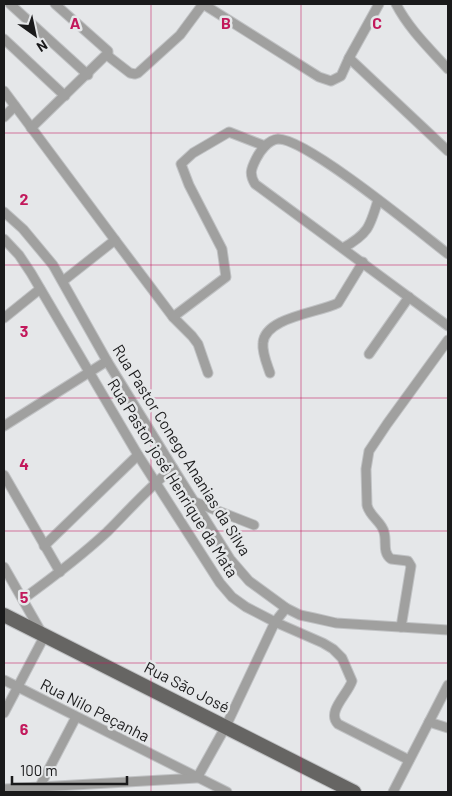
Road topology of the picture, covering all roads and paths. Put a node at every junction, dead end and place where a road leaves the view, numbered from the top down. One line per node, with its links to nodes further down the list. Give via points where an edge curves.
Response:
1 (10, 4): 10 (street)
2 (55, 4): 7 (street, via 108,51)
3 (203, 4): 7 (street, via 180,34 138,73 130,73); 8 (street, via 325,80 341,76)
4 (379, 4): 8 (street)
5 (396, 4): 9 (street, via 419,39)
6 (4, 40): 12 (street)
7 (108, 56): 10 (street)
8 (349, 58): 17 (street)
9 (448, 69)
10 (88, 75): 12 (street)
11 (4, 91): 13 (street)
12 (65, 96): 15 (street)
13 (16, 106): 14 (street); 15 (street)
14 (4, 117)
15 (31, 128): 20 (street)
16 (265, 146): 18 (street, via 277,139 290,142 327,162); 22 (street, via 251,173 255,184); 28 (street, via 229,132 180,164 222,250 226,276)
17 (448, 151)
18 (378, 200): 22 (street, via 365,232); 23 (street)
19 (4, 212): 25 (street, Rua Pastor Conego Ananias da Silva, via 37,244)
20 (115, 240): 25 (street); 28 (street)
21 (5, 243): 26 (street, Rua Pastor josé Henrique da Mata)
22 (343, 248): 24 (street)
23 (448, 254)
24 (363, 262): 27 (street); 36 (street, via 338,304 269,329 262,349)
25 (63, 282): 33 (street, Rua Pastor Conego Ananias da Silva)
26 (40, 289): 29 (street); 34 (street, Rua Pastor josé Henrique da Mata)
27 (409, 297): 30 (street); 32 (street)
28 (174, 316): 35 (street, via 198,344)
29 (4, 318)
30 (448, 326)
31 (448, 340): 51 (street, via 387,424 369,451 367,460 367,505 384,532 385,552 390,558 408,560 412,566)
32 (369, 354)
33 (107, 361): 34 (street); 39 (street, Rua Pastor Conego Ananias da Silva)
34 (89, 373): 37 (street); 38 (street, Rua Pastor josé Henrique da Mata)
35 (208, 373)
36 (270, 373)
37 (4, 426)
38 (138, 455): 41 (street, Rua Pastor josé Henrique da Mata); 44 (street)
39 (173, 468): 41 (street); 42 (street, Rua Pastor Conego Ananias da Silva)
40 (4, 475): 44 (street)
41 (155, 482): 46 (street, via 109,530); 50 (street, Rua Pastor josé Henrique da Mata, via 220,583 246,608)
42 (195, 502): 43 (street); 48 (street, Rua Pastor Conego Ananias da Silva, via 230,559 250,581)
43 (254, 525)
44 (44, 546): 46 (street)
45 (4, 567): 47 (street)
46 (60, 572): 47 (street)
47 (23, 599): 53 (street)
48 (286, 608): 50 (street); 51 (street, Rua Pastor Conego Ananias da Silva, via 336,623)
49 (4, 615): 53 (main road, Rua São José)
50 (275, 622): 60 (street); 62 (street, Rua Pastor josé Henrique da Mata, via 323,643 342,658 352,681 334,713 335,721)
51 (401, 627): 52 (street, Rua Pastor Conego Ananias da Silva)
52 (448, 630)
53 (44, 637): 56 (street); 60 (main road, Rua São José)
54 (4, 680): 56 (street, Rua Nilo Peçanha)
55 (448, 685): 59 (street)
56 (17, 687): 57 (street); 58 (street, Rua Nilo Peçanha)
57 (4, 713)
58 (76, 717): 63 (street, Rua Nilo Peçanha); 64 (street)
59 (429, 722): 61 (street); 62 (street)
60 (226, 726): 63 (street); 67 (main road, Rua São José)
61 (448, 728)
62 (409, 760): 68 (street)
63 (197, 778): 64 (street); 66 (street, Rua Nilo Peçanha)
64 (39, 788): 65 (street)
65 (4, 789)
66 (227, 792)
67 (354, 792)
68 (393, 792)

